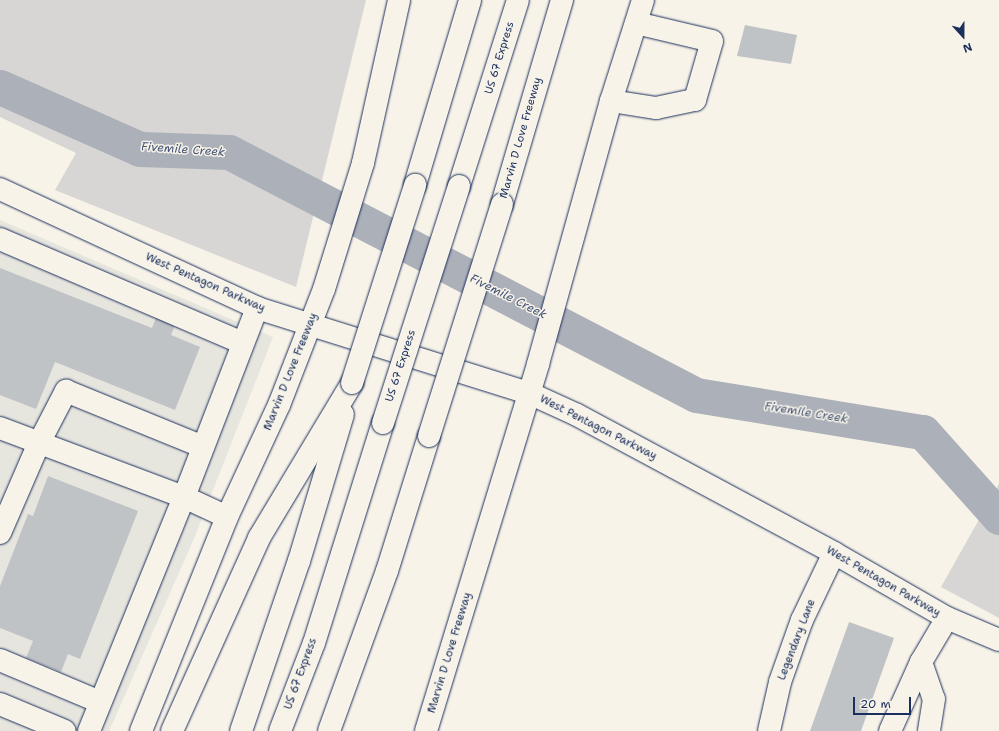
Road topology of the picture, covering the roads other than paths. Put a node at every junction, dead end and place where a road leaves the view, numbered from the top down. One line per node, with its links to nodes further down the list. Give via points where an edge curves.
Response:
1 (399, 0): 11 (main road, Marvin D Love Freeway, via 362,163 324,289)
2 (470, 0): 13 (main road, bridge)
3 (518, 0): 34 (main road, US 67 Express, bridge, via 314,643)
4 (562, 0): 28 (main road, Marvin D Love Freeway, bridge, via 502,204 387,571)
5 (643, 0): 6 (main road, Marvin D Love Freeway)
6 (636, 22): 7 (main road, Marvin D Love Freeway); 7 (main road, via 712,41 695,100 656,108)
7 (611, 101): 14 (main road, Marvin D Love Freeway)
8 (0, 189): 10 (main road, West Pentagon Parkway)
9 (0, 239): 12 (main road)
10 (257, 308): 11 (main road, West Pentagon Parkway); 12 (main road)
11 (310, 325): 14 (main road, West Pentagon Parkway); 19 (main road, Marvin D Love Freeway, via 279,405)
12 (243, 343): 17 (main road)
13 (352, 383): 32 (main road, via 259,538); 33 (main road, via 299,561)
14 (529, 393): 21 (main road, West Pentagon Parkway, via 577,415); 35 (main road, Marvin D Love Freeway)
15 (0, 428): 16 (main road)
16 (39, 442): 17 (main road, via 66,391); 18 (main road); 20 (main road)
17 (203, 447): 18 (main road)
18 (184, 497): 19 (main road); 26 (main road)
19 (227, 517): 31 (main road, Marvin D Love Freeway)
20 (0, 533)
21 (834, 553): 22 (main road, West Pentagon Parkway); 36 (main road, Legendary Lane, via 802,620 780,682)
22 (947, 618): 23 (main road, West Pentagon Parkway); 25 (main road)
23 (999, 640)
24 (0, 660): 26 (main road)
25 (921, 662): 37 (main road); 38 (main road, via 934,699)
26 (100, 702): 30 (main road)
27 (0, 704): 29 (main road)
28 (329, 730)
29 (65, 731)
30 (89, 731)
31 (141, 731)
32 (172, 731)
33 (241, 731)
34 (280, 731)
35 (426, 731)
36 (769, 731)
37 (890, 731)
38 (929, 731)

